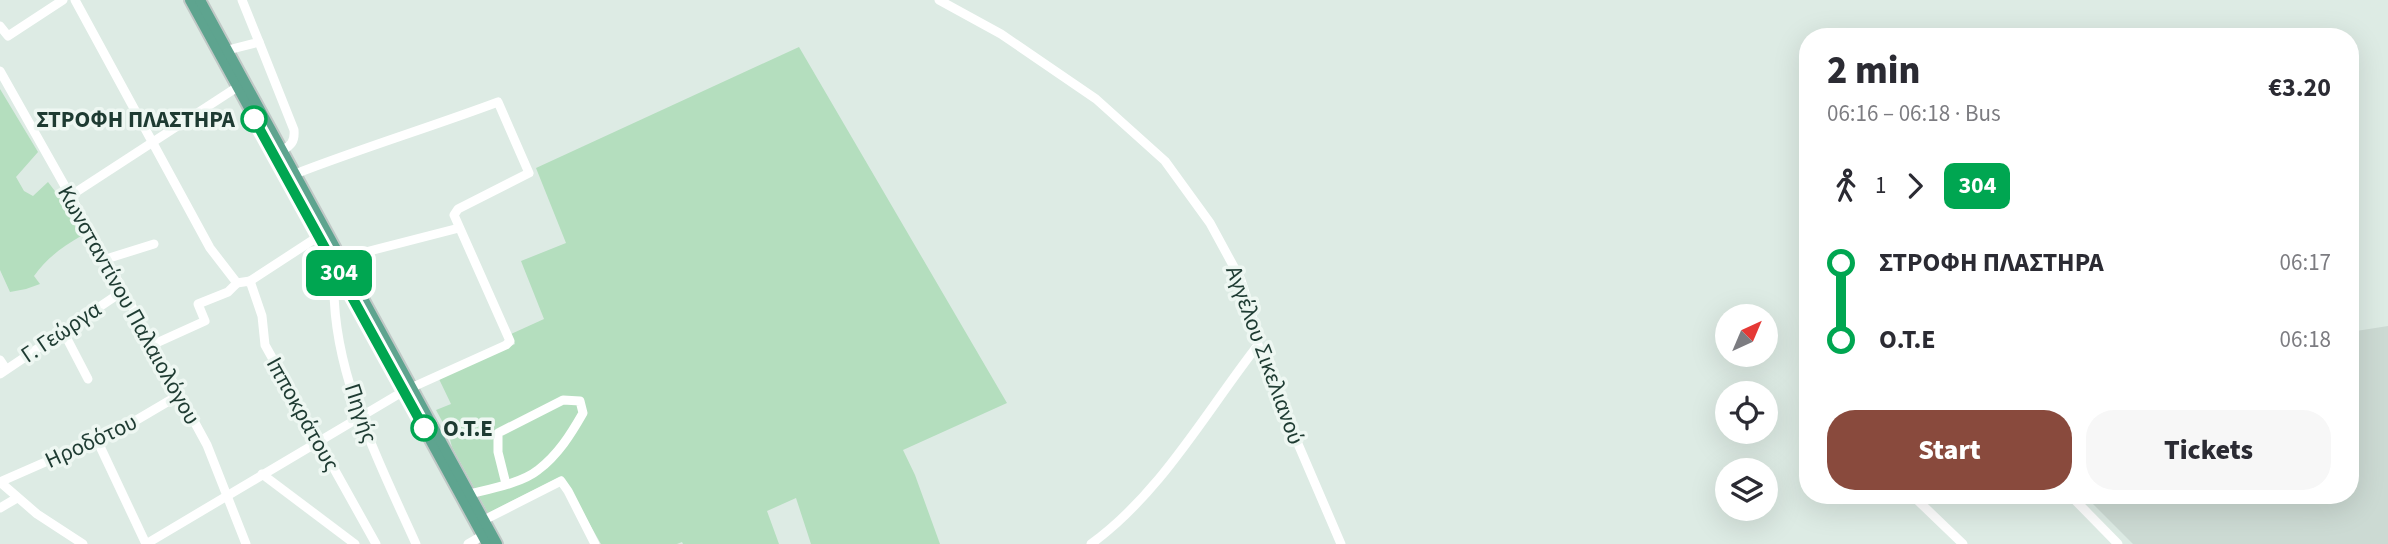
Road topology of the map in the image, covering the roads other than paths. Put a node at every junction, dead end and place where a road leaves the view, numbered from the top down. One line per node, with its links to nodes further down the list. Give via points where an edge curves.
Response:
1 (63, 0): 7 (street, via 8,36)
2 (75, 0): 12 (street)
3 (190, 0): 11 (main road)
4 (200, 0): 9 (main road)
5 (242, 0): 8 (street)
6 (939, 0): 27 (street, Αγγέλου Σικελιανού, via 1001,34 1096,99 1165,162 1210,223 1236,271)
7 (0, 26)
8 (259, 41): 9 (street); 13 (street, via 294,130 295,139)
9 (228, 50): 11 (main road)
10 (0, 71): 15 (street, Κωνσταντίνου Παλαιολόγου)
11 (240, 85): 12 (street); 13 (main road); 17 (main road)
12 (152, 142): 15 (street); 23 (street, via 210,248)
13 (282, 151): 14 (main road)
14 (295, 174): 16 (street, via 499,102 530,173 458,208 454,215); 19 (main road)
15 (70, 196): 20 (street, Κωνσταντίνου Παλαιολόγου)
16 (459, 228): 19 (street); 31 (street, via 510,341)
17 (319, 236): 21 (main road); 22 (street)
18 (154, 244): 20 (street)
19 (342, 258): 31 (main road)
20 (106, 259): 24 (street, Κωνσταντίνου Παλαιολόγου)
21 (341, 277): 31 (main road); 33 (street, Πηγής, via 334,285 341,349)
22 (250, 281): 23 (street); 35 (street, Ιπποκράτους, via 262,316 265,345)
23 (237, 284): 26 (street, via 198,304 205,321)
24 (123, 291): 25 (street, Γ. Γεώργα); 26 (street, Κωνσταντίνου Παλαιολόγου)
25 (63, 331): 29 (street, Γ. Γεώργα); 30 (street)
26 (152, 345): 32 (street, Κωνσταντίνου Παλαιολόγου)
27 (1258, 345): 56 (street, via 1167,469 1123,518); 57 (street, Αγγέλου Σικελιανού)
28 (0, 360): 29 (street)
29 (3, 371)
30 (88, 379)
31 (408, 389): 33 (street); 39 (main road); 46 (main road)
32 (179, 396): 34 (street, Ηροδότου); 40 (street, Κωνσταντίνου Παλαιολόγου)
33 (361, 418): 35 (street); 52 (street, Πηγής)
34 (97, 440): 37 (street, Ηροδότου); 48 (street)
35 (319, 442): 36 (street); 51 (street, Ιπποκράτους)
36 (262, 474): 40 (street); 50 (street)
37 (0, 482): 41 (street)
38 (506, 484): 38 (street, via 536,472 555,454 583,413 580,401 563,400 498,433); 39 (street)
39 (470, 494): 45 (main road)
40 (227, 496): 48 (street); 49 (street, Κωνσταντίνου Παλαιολόγου)
41 (17, 498): 44 (street); 47 (street)
42 (1921, 504): 58 (street)
43 (2079, 504): 59 (street)
44 (0, 508)
45 (484, 520): 54 (main road); 55 (street, via 561,481)
46 (485, 540): 53 (street)
47 (83, 544)
48 (146, 544)
49 (246, 544)
50 (355, 544)
51 (376, 544)
52 (416, 544)
53 (468, 544)
54 (497, 544)
55 (595, 544)
56 (1091, 544)
57 (1341, 544)
58 (1963, 544)
59 (2119, 544)

